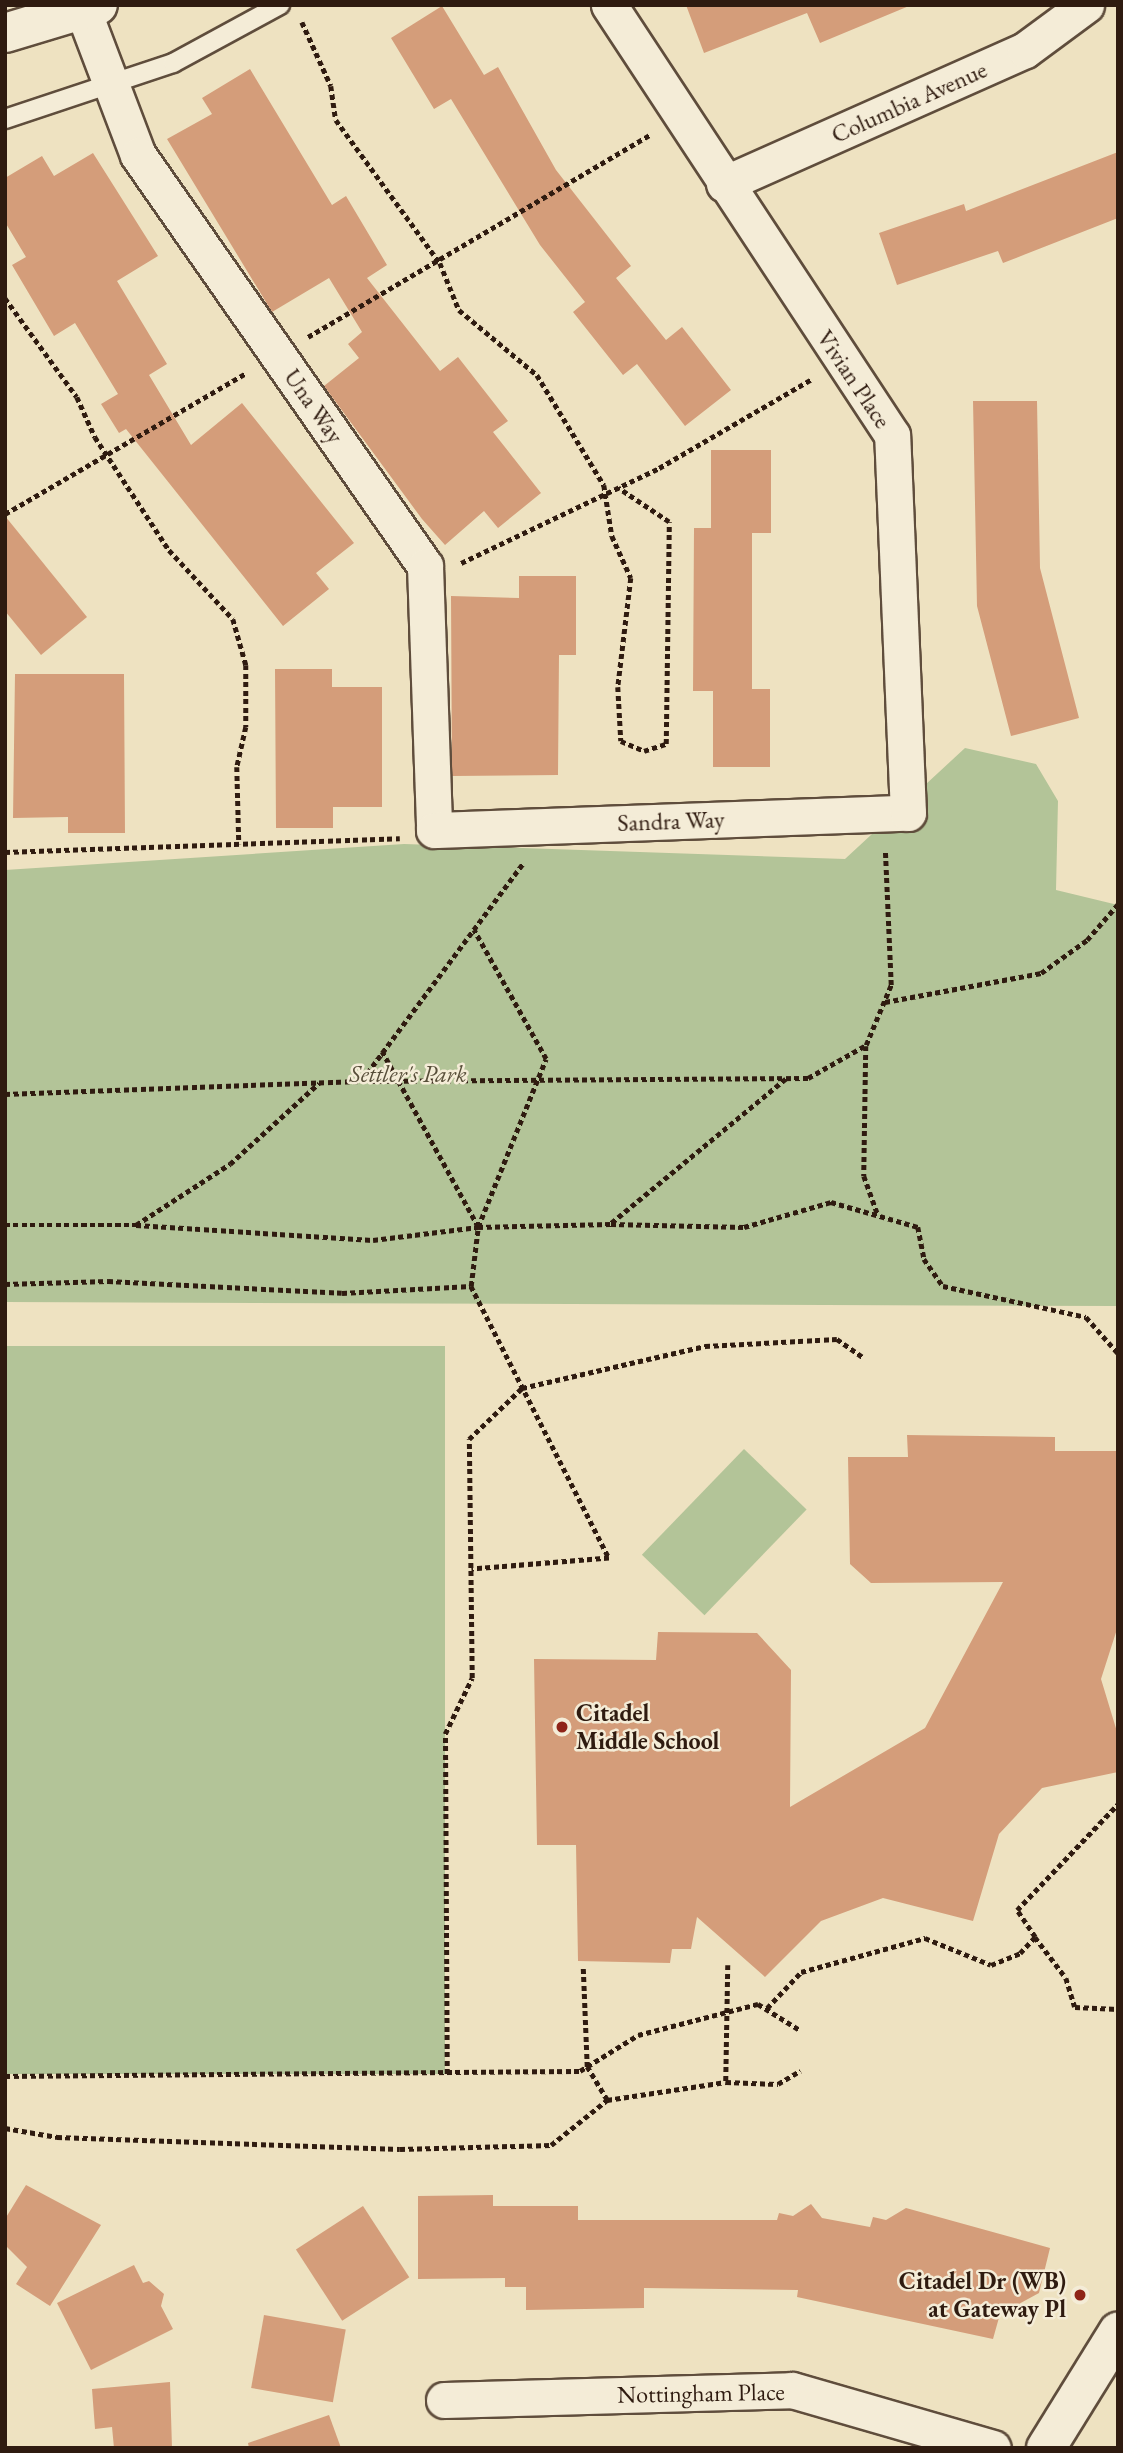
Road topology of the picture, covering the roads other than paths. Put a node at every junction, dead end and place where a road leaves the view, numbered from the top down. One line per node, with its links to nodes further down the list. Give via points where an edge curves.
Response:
1 (280, 5): 6 (lane, via 173,63)
2 (608, 5): 8 (street, Vivian Place)
3 (1086, 5): 8 (street, Columbia Avenue, via 1025,50)
4 (91, 9): 5 (street); 6 (street, Una Way)
5 (5, 33)
6 (112, 85): 7 (lane); 10 (street, Una Way, via 138,155 425,566)
7 (5, 119)
8 (724, 184): 9 (street, Vivian Place, via 892,435)
9 (895, 814): 10 (street, Sandra Way)
10 (434, 830)
11 (1118, 2332): 14 (street)
12 (444, 2400): 13 (street, Nottingham Place, via 792,2390)
13 (993, 2448)
14 (1046, 2448)

